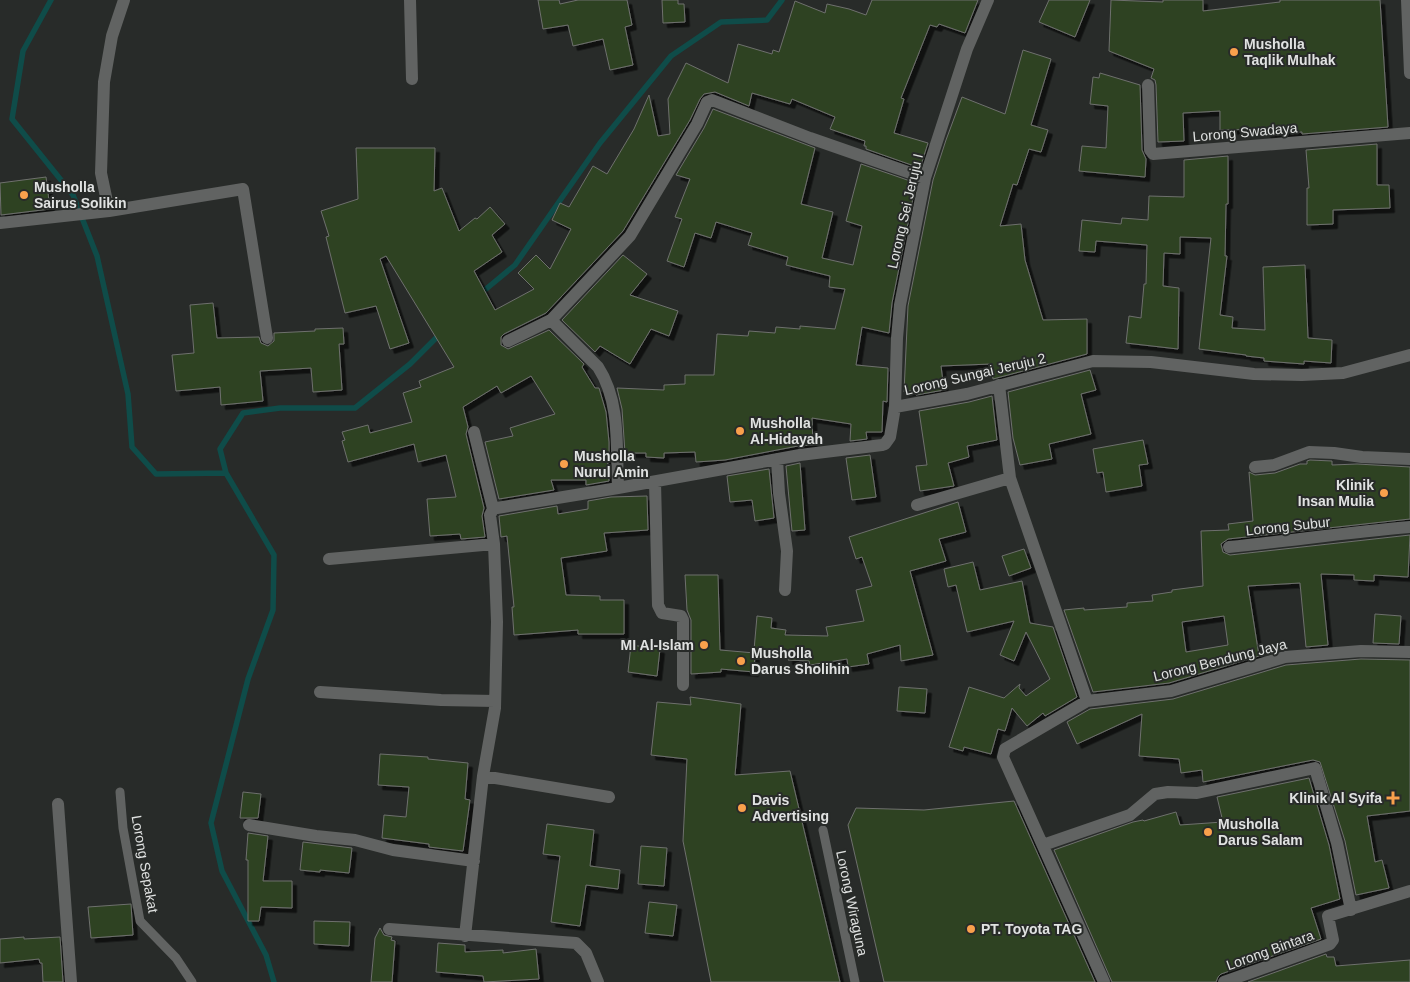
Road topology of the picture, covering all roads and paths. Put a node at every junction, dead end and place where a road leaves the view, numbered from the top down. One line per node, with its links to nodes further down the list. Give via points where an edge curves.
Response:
1 (124, 0): 10 (street, via 112,36 104,82 100,173)
2 (410, 0): 6 (street)
3 (988, 0): 9 (street, Lorong Sei Jeruju I, via 967,49)
4 (1407, 0): 5 (street)
5 (1410, 73)
6 (412, 78)
7 (1148, 85): 8 (street, Lorong Swadaya, via 1150,150 1153,154)
8 (1410, 133)
9 (925, 178): 12 (street, via 712,100 630,236); 17 (street, Lorong Sei Jeruju I, via 900,305)
10 (109, 211): 11 (street); 13 (street, via 243,189)
11 (0, 223)
12 (551, 320): 14 (street); 24 (street, via 604,376 615,416)
13 (267, 338)
14 (508, 341)
15 (1410, 355): 16 (street, Lorong Sungai Jeruju 2, via 1344,373 1302,375 1254,374 1151,362 1093,362)
16 (999, 385): 17 (street, Lorong Sungai Jeruju 2); 22 (street)
17 (895, 407): 19 (street, Lorong Sungai Jeruju 2, via 890,437 885,444)
18 (474, 432): 26 (street)
19 (777, 459): 23 (street, Lorong Sungai Jeruju 2); 31 (street, via 787,551)
20 (1410, 459): 21 (street, via 1310,452 1274,465)
21 (1255, 467)
22 (1010, 478): 25 (street); 36 (street)
23 (655, 482): 24 (street, Lorong Sungai Jeruju 2); 33 (street, via 658,605 662,613 681,616 683,620)
24 (618, 488): 26 (street, Lorong Sungai Jeruju 2)
25 (917, 506)
26 (494, 509): 28 (street, via 490,515)
27 (1410, 527): 29 (street, Lorong Subur)
28 (494, 544): 30 (street); 35 (street, via 497,622)
29 (1229, 547)
30 (329, 559)
31 (785, 590)
32 (1410, 652): 36 (street, Lorong Bendung Jaya, via 1361,650 1285,657 1171,691)
33 (683, 686)
34 (320, 692): 35 (street)
35 (495, 701): 37 (street)
36 (1087, 702): 43 (street, Lorong Bendung Jaya, via 1005,749 1003,757)
37 (483, 776): 39 (street); 44 (street)
38 (120, 792): 50 (lane, Lorong Sepakat, via 123,828 140,921 176,958)
39 (609, 797)
40 (58, 804): 49 (street)
41 (249, 825): 44 (street)
42 (823, 830): 52 (lane, Lorong Wiraguna)
43 (1043, 845): 46 (street, via 1130,816 1155,794 1198,792 1315,768 1337,843); 53 (street, Lorong Bendung Jaya)
44 (474, 861): 48 (street)
45 (1410, 891): 46 (street, Lorong Bintara)
46 (1351, 910): 54 (street, Lorong Bintara, via 1328,916 1333,940 1330,944)
47 (390, 929): 48 (street)
48 (465, 936): 51 (street, via 576,943 586,953)
49 (71, 982)
50 (192, 982)
51 (598, 982)
52 (855, 982)
53 (1104, 982)
54 (1224, 982)

